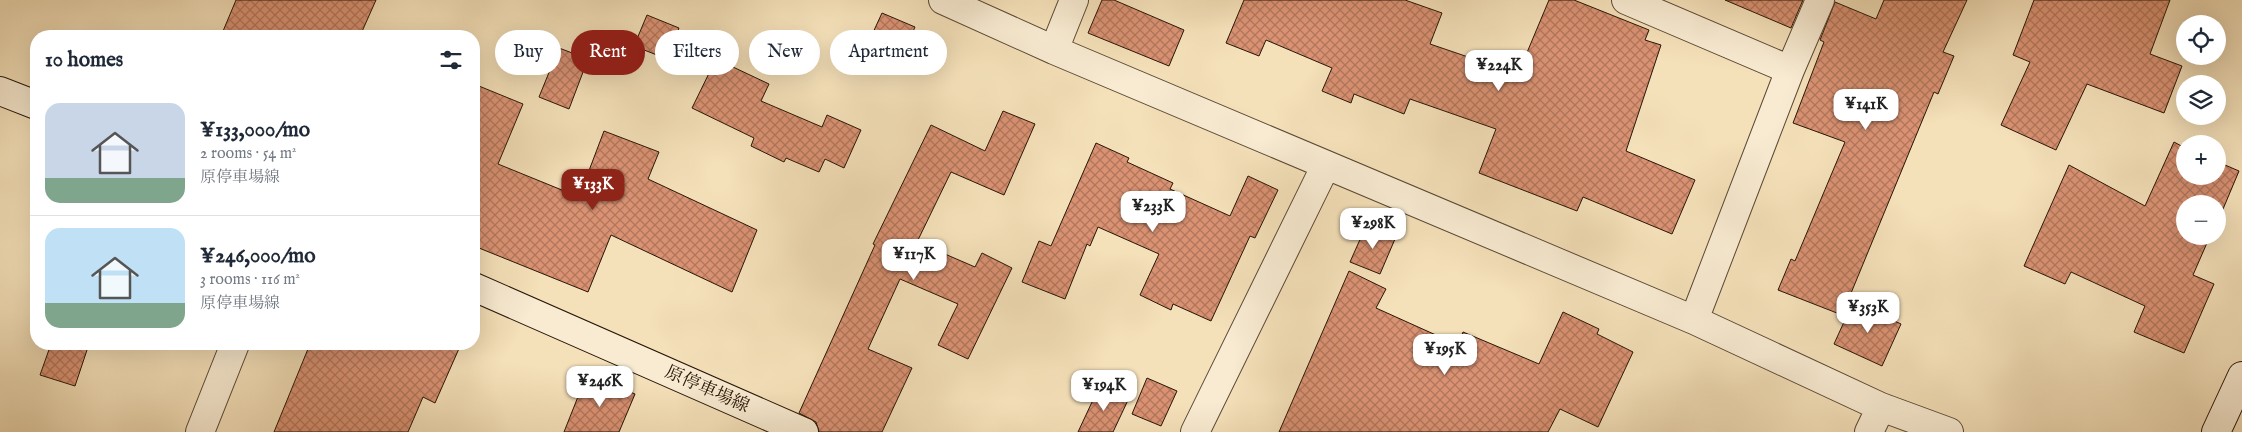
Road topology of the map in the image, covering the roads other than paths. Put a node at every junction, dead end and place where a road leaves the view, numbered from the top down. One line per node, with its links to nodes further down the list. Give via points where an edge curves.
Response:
1 (943, 0): 5 (street)
2 (1074, 0): 5 (street)
3 (1626, 0): 6 (street)
4 (1820, 0): 6 (street)
5 (1054, 50): 9 (street)
6 (1790, 70): 11 (street)
7 (0, 91): 8 (street)
8 (30, 104)
9 (1326, 165): 11 (street); 17 (street)
10 (480, 290): 16 (street, 原停車場線)
11 (1694, 320): 14 (street)
12 (233, 350): 15 (street)
13 (2242, 376): 20 (street)
14 (1881, 407): 18 (street); 19 (street)
15 (200, 432)
16 (804, 432)
17 (1195, 432)
18 (1868, 432)
19 (1949, 432)
20 (2216, 432)

